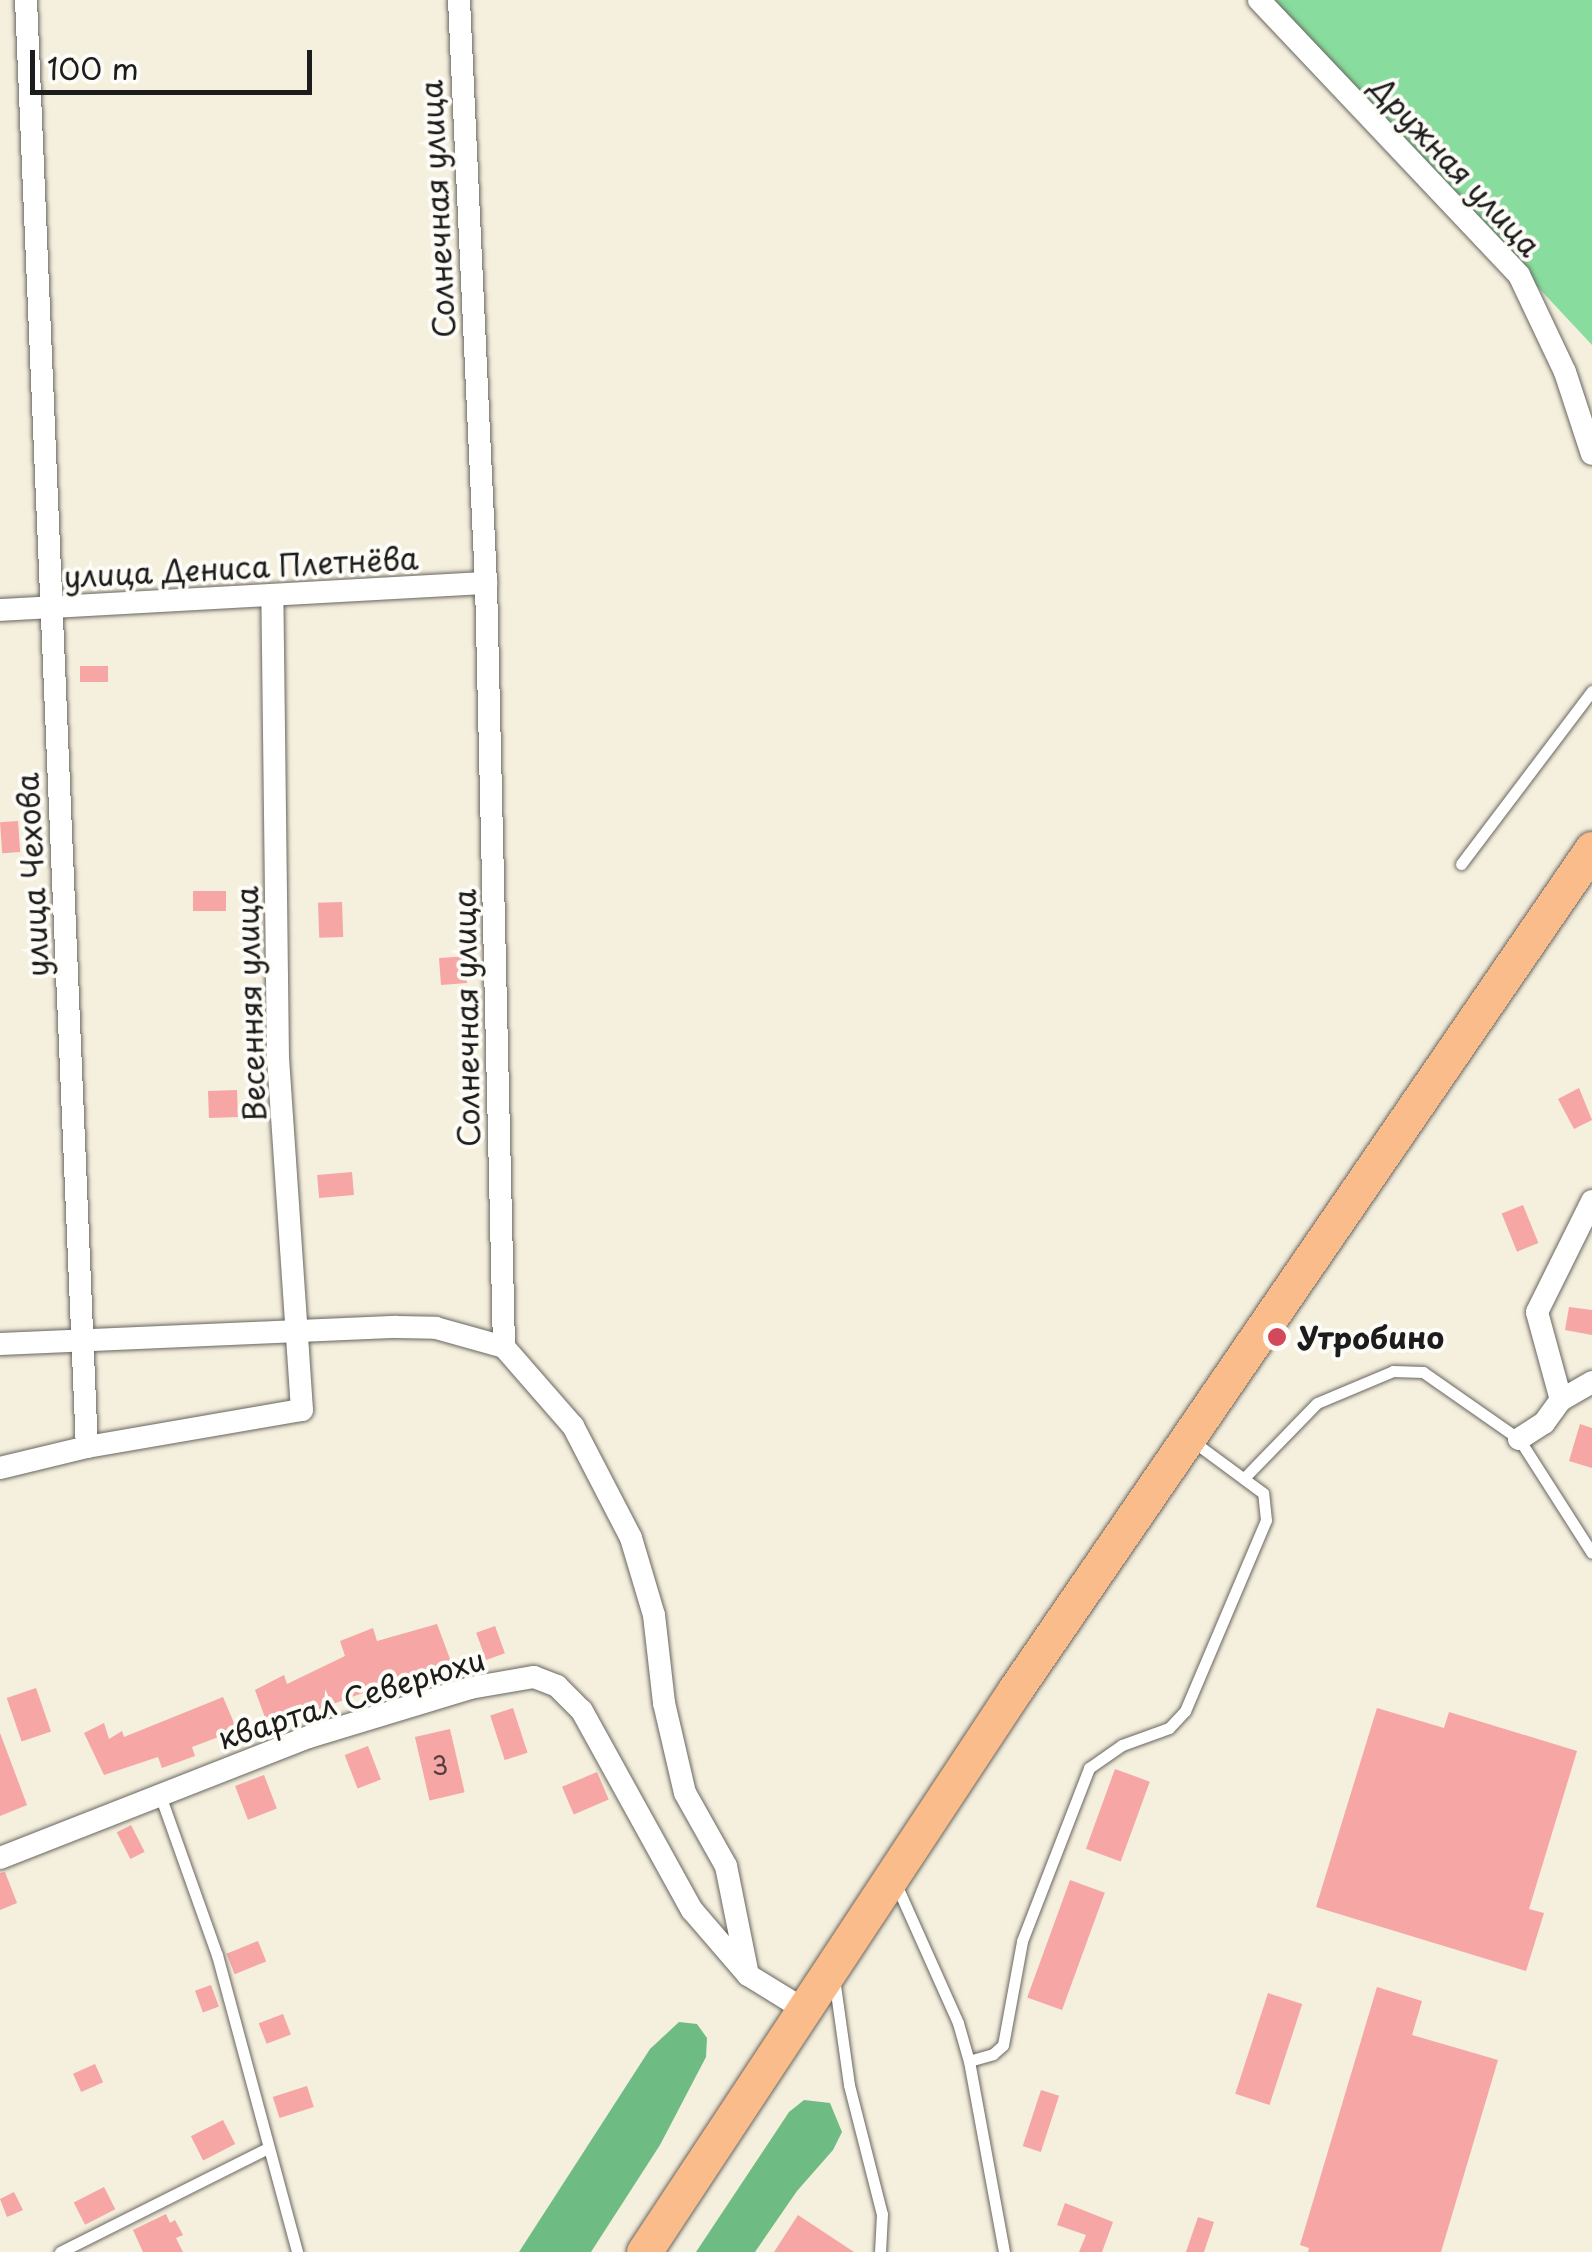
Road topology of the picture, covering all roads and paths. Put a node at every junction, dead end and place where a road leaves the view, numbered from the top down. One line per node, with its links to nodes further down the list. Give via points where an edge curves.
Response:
1 (26, 0): 7 (street, улица Чехова)
2 (458, 0): 5 (street, Солнечная улица)
3 (1259, 0): 4 (street, Дружная улица, via 1519,275 1564,372)
4 (1592, 454)
5 (486, 583): 6 (street, улица Дениса Плетнёва); 16 (street, Солнечная улица)
6 (272, 595): 7 (street, улица Дениса Плетнёва); 13 (street, Весенняя улица, via 278,1059)
7 (50, 607): 8 (street, улица Дениса Плетнёва); 14 (street, улица Чехова)
8 (0, 610)
9 (1592, 690): 11 (lane)
10 (1592, 849): 19 (main road)
11 (1461, 864)
12 (1592, 1201): 18 (street, via 1537,1312)
13 (296, 1329): 14 (street); 16 (street, via 436,1328); 21 (street, Весенняя улица, via 302,1410)
14 (84, 1341): 15 (street); 21 (street, улица Чехова)
15 (0, 1344)
16 (504, 1347): 29 (street, via 573,1426 631,1538 654,1615 664,1702 685,1793 726,1866)
17 (1592, 1382): 18 (street)
18 (1561, 1400): 20 (street, via 1544,1424)
19 (1188, 1438): 23 (lane); 27 (main road)
20 (1519, 1439): 23 (lane, via 1423,1372 1393,1371 1317,1402); 24 (lane)
21 (87, 1447): 22 (street)
22 (0, 1468)
23 (1245, 1477): 31 (lane, via 1264,1493 1266,1520 1197,1692 1169,1728 1122,1745 1089,1768 1022,1941 1003,2045)
24 (1592, 1552)
25 (160, 1795): 26 (street, квартал Северюхи); 29 (street, квартал Северюхи, via 308,1737 470,1688 548,1680 582,1711 692,1910); 32 (lane, via 217,1955)
26 (0, 1858)
27 (893, 1878): 28 (main road); 31 (lane)
28 (832, 1968): 30 (main road); 36 (lane, via 849,2085 882,2214)
29 (748, 1974): 30 (street, квартал Северюхи)
30 (805, 2010): 35 (main road)
31 (969, 2061): 37 (lane)
32 (268, 2148): 33 (lane); 34 (lane)
33 (60, 2252)
34 (297, 2252)
35 (644, 2252)
36 (880, 2252)
37 (1004, 2252)

